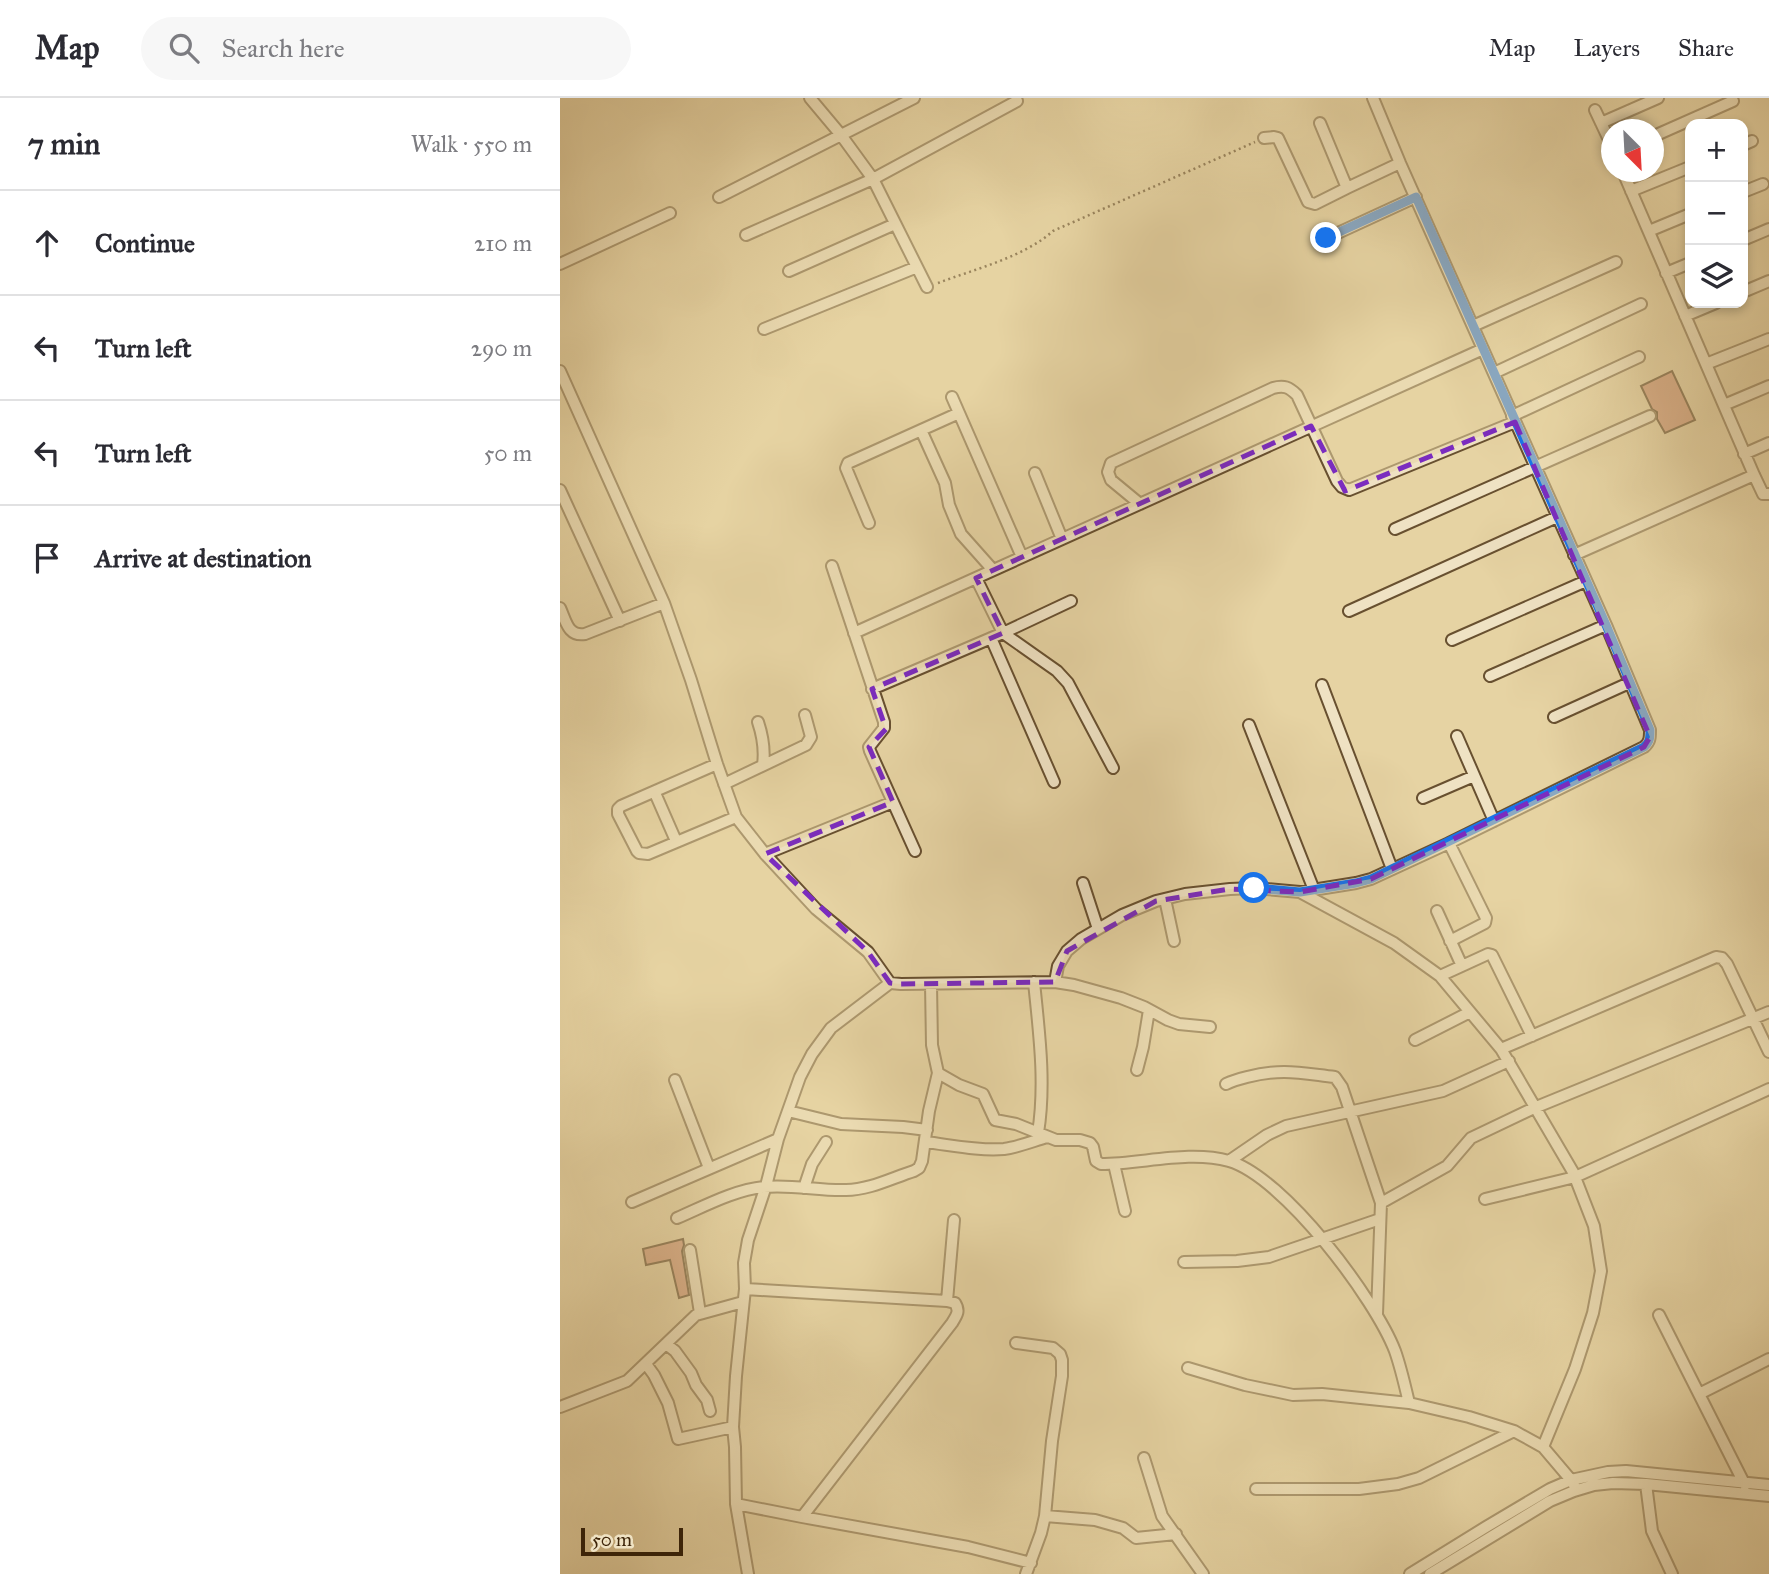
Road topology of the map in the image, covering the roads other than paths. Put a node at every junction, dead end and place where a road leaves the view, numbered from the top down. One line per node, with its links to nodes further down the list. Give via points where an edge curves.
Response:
1 (810, 98): 12 (street)
2 (914, 98): 12 (street)
3 (1373, 98): 14 (street)
4 (1658, 98): 8 (street)
5 (1017, 101): 16 (street)
6 (1733, 101): 11 (street)
7 (1595, 110): 10 (street)
8 (1608, 119)
9 (1320, 122): 19 (street)
10 (1601, 122)
11 (1664, 132)
12 (841, 135): 16 (street); 22 (street)
13 (1264, 138): 19 (street, via 1278,138 1308,202 1315,204)
14 (1400, 163): 19 (street); 23 (street)
15 (1685, 169): 21 (street)
16 (873, 179): 26 (street); 29 (street)
17 (1628, 182): 21 (street)
18 (1763, 184): 20 (street)
19 (1348, 188)
20 (1748, 190)
21 (1632, 191): 28 (street)
22 (719, 197)
23 (1416, 197): 30 (street); 44 (street)
24 (670, 213): 33 (street)
25 (1685, 216): 28 (street)
26 (895, 224): 35 (street); 36 (street)
27 (1769, 229): 31 (street)
28 (1649, 231): 37 (street)
29 (746, 234)
30 (1326, 238)
31 (1748, 238)
32 (1616, 262): 44 (street)
33 (560, 264)
34 (1685, 264): 37 (street)
35 (917, 267): 39 (street); 45 (street)
36 (789, 271)
37 (1667, 273): 43 (street)
38 (1769, 281): 40 (street)
39 (927, 287)
40 (1748, 290)
41 (1641, 304): 51 (street)
42 (1704, 308): 43 (street)
43 (1685, 316): 49 (street)
44 (1473, 326): 47 (street)
45 (764, 329)
46 (1769, 339): 49 (street)
47 (1483, 349): 51 (street); 60 (street)
48 (1639, 357): 59 (street)
49 (1706, 364): 56 (street)
50 (560, 371): 54 (street)
51 (1494, 373): 59 (street)
52 (1769, 386): 56 (street)
53 (952, 397): 57 (street)
54 (573, 398): 55 (street); 81 (street)
55 (560, 404)
56 (1724, 405): 63 (street)
57 (959, 414): 61 (street); 75 (street)
58 (1650, 416): 64 (street)
59 (1514, 419): 60 (street, via 1349,490 1337,481); 64 (street)
60 (1311, 426): 69 (street); 69 (street, via 1297,395 1282,386 1111,463 1111,480)
61 (922, 430): 71 (street, via 848,463 846,468); 77 (street, via 961,534)
62 (1769, 443): 63 (street)
63 (1744, 454): 66 (street)
64 (1535, 466): 70 (street); 72 (street)
65 (1035, 473): 73 (street)
66 (1754, 475): 68 (street); 74 (street)
67 (560, 490): 84 (street)
68 (1768, 497)
69 (1140, 504): 73 (street)
70 (1558, 517): 74 (street); 83 (street)
71 (869, 523)
72 (1395, 529)
73 (1062, 540): 75 (street)
74 (1574, 555): 79 (street)
75 (1022, 557): 77 (street)
76 (832, 566): 86 (street)
77 (993, 570): 78 (street)
78 (976, 578): 86 (street); 87 (street)
79 (1586, 581): 85 (street); 89 (street)
80 (1071, 601): 87 (street)
81 (664, 603): 84 (street); 99 (street)
82 (560, 608): 84 (street, via 572,633 578,635)
83 (1349, 611)
84 (620, 621)
85 (1606, 625): 90 (street); 91 (street)
86 (854, 633): 93 (street)
87 (1003, 633): 88 (street); 101 (street, via 1068,683)
88 (990, 638): 93 (street); 103 (street)
89 (1452, 639)
90 (1490, 676)
91 (1629, 683): 95 (street); 109 (street, via 1650,730 1648,743)
92 (1322, 685): 114 (street)
93 (872, 689): 107 (street, via 884,728 869,747)
94 (805, 715): 100 (street, via 811,737 806,745)
95 (1554, 717)
96 (758, 722): 100 (street)
97 (1249, 725): 116 (street)
98 (1457, 736): 102 (street)
99 (717, 764): 104 (street); 105 (street)
100 (763, 765): 104 (street)
101 (1114, 768)
102 (1474, 776): 106 (street); 109 (street)
103 (1054, 782)
104 (724, 784): 108 (street)
105 (655, 793): 110 (street); 110 (street, via 621,806 618,814 639,853)
106 (1423, 798)
107 (893, 802): 112 (street); 113 (street)
108 (736, 817): 110 (street); 113 (street)
109 (1494, 821): 111 (street)
110 (676, 841)
111 (1449, 843): 114 (street); 122 (street, via 1486,918 1485,923)
112 (915, 851)
113 (765, 854): 127 (street, via 816,909 868,952)
114 (1392, 869): 116 (street, via 1371,879)
115 (1083, 883): 120 (street)
116 (1314, 890): 117 (street)
117 (1300, 892): 118 (street, via 1230,889); 124 (street, via 1394,943)
118 (1165, 899): 120 (street); 121 (street)
119 (1437, 911): 122 (street)
120 (1098, 929): 126 (street, via 1067,951)
121 (1174, 941)
122 (1450, 941): 123 (street)
123 (1462, 966): 124 (street); 134 (street, via 1492,955)
124 (1440, 976): 131 (street)
125 (1034, 982): 126 (street); 128 (street); 147 (street)
126 (1055, 982): 129 (street, via 1121,998)
127 (890, 983): 128 (street); 145 (street, via 831,1028 800,1077)
128 (930, 984): 140 (street)
129 (1149, 1010): 133 (street, via 1179,1024); 139 (street)
130 (1769, 1012): 132 (street)
131 (1471, 1013): 135 (street); 136 (street)
132 (1754, 1018): 134 (street, via 1727,964 1716,957); 137 (street); 144 (street)
133 (1210, 1027)
134 (1532, 1036): 136 (street)
135 (1415, 1040)
136 (1501, 1049): 138 (street)
137 (1769, 1052)
138 (1509, 1061): 144 (street); 146 (street, via 1443,1091)
139 (1137, 1070)
140 (938, 1073): 147 (street, via 983,1094 995,1120); 148 (street)
141 (676, 1080): 153 (street)
142 (1226, 1084): 146 (street, via 1267,1072 1335,1077)
143 (1769, 1089): 154 (street)
144 (1534, 1108): 154 (street); 159 (street, via 1471,1138 1447,1166)
145 (788, 1111): 148 (street, via 841,1124 903,1127); 149 (street)
146 (1350, 1111): 151 (street, via 1277,1129); 159 (street)
147 (1042, 1135): 148 (street, via 1004,1149); 152 (street, via 1090,1143 1096,1161)
148 (926, 1136): 156 (street, via 922,1161 914,1171 856,1189)
149 (778, 1139): 153 (street); 155 (street)
150 (827, 1142): 156 (street, via 812,1164)
151 (1229, 1161): 152 (street, via 1205,1156); 164 (street, via 1271,1185)
152 (1114, 1164): 160 (street)
153 (709, 1168): 158 (street)
154 (1575, 1177): 157 (street); 184 (street, via 1594,1226 1601,1271 1575,1369)
155 (765, 1186): 156 (street); 161 (street); 167 (street, via 748,1240)
156 (804, 1188)
157 (1485, 1199)
158 (632, 1202)
159 (1381, 1203): 162 (street)
160 (1125, 1211)
161 (677, 1218)
162 (1380, 1219): 164 (street); 171 (street)
163 (954, 1220): 168 (street)
164 (1322, 1238): 166 (street, via 1255,1260); 171 (street)
165 (690, 1250): 170 (street)
166 (1184, 1262)
167 (745, 1289): 168 (street); 169 (street)
168 (947, 1301): 195 (street, via 958,1308 952,1323)
169 (743, 1303): 170 (street); 182 (street)
170 (700, 1313): 174 (street)
171 (1377, 1314): 179 (street, via 1395,1351)
172 (1659, 1315): 178 (street)
173 (1016, 1343): 194 (street, via 1053,1348 1062,1360)
174 (666, 1344): 176 (street); 181 (street, via 691,1373)
175 (1769, 1359): 178 (street)
176 (646, 1364): 180 (street, via 627,1381); 182 (street, via 668,1403 678,1439)
177 (1188, 1368): 179 (street, via 1293,1395)
178 (1699, 1394): 186 (street)
179 (1409, 1403): 183 (street)
180 (560, 1407)
181 (710, 1411)
182 (733, 1427): 193 (street)
183 (1514, 1431): 184 (street); 190 (street, via 1398,1484 1359,1489)
184 (1543, 1447): 188 (street)
185 (1144, 1458): 196 (street, via 1162,1516)
186 (1744, 1481): 188 (street, via 1626,1471 1608,1472); 189 (street); 191 (street)
187 (1646, 1484): 188 (street); 191 (street); 202 (street, via 1653,1531)
188 (1574, 1485): 200 (street, via 1525,1503); 201 (street)
189 (1769, 1485)
190 (1255, 1489)
191 (1748, 1494): 192 (street)
192 (1769, 1496)
193 (736, 1504): 195 (street); 198 (street)
194 (1045, 1516): 196 (street, via 1095,1520 1123,1528 1136,1538); 197 (street)
195 (802, 1517): 197 (street, via 968,1547)
196 (1176, 1534): 199 (street)
197 (1029, 1569)
198 (748, 1574)
199 (1203, 1574)
200 (1410, 1574)
201 (1430, 1574)
202 (1672, 1574)

